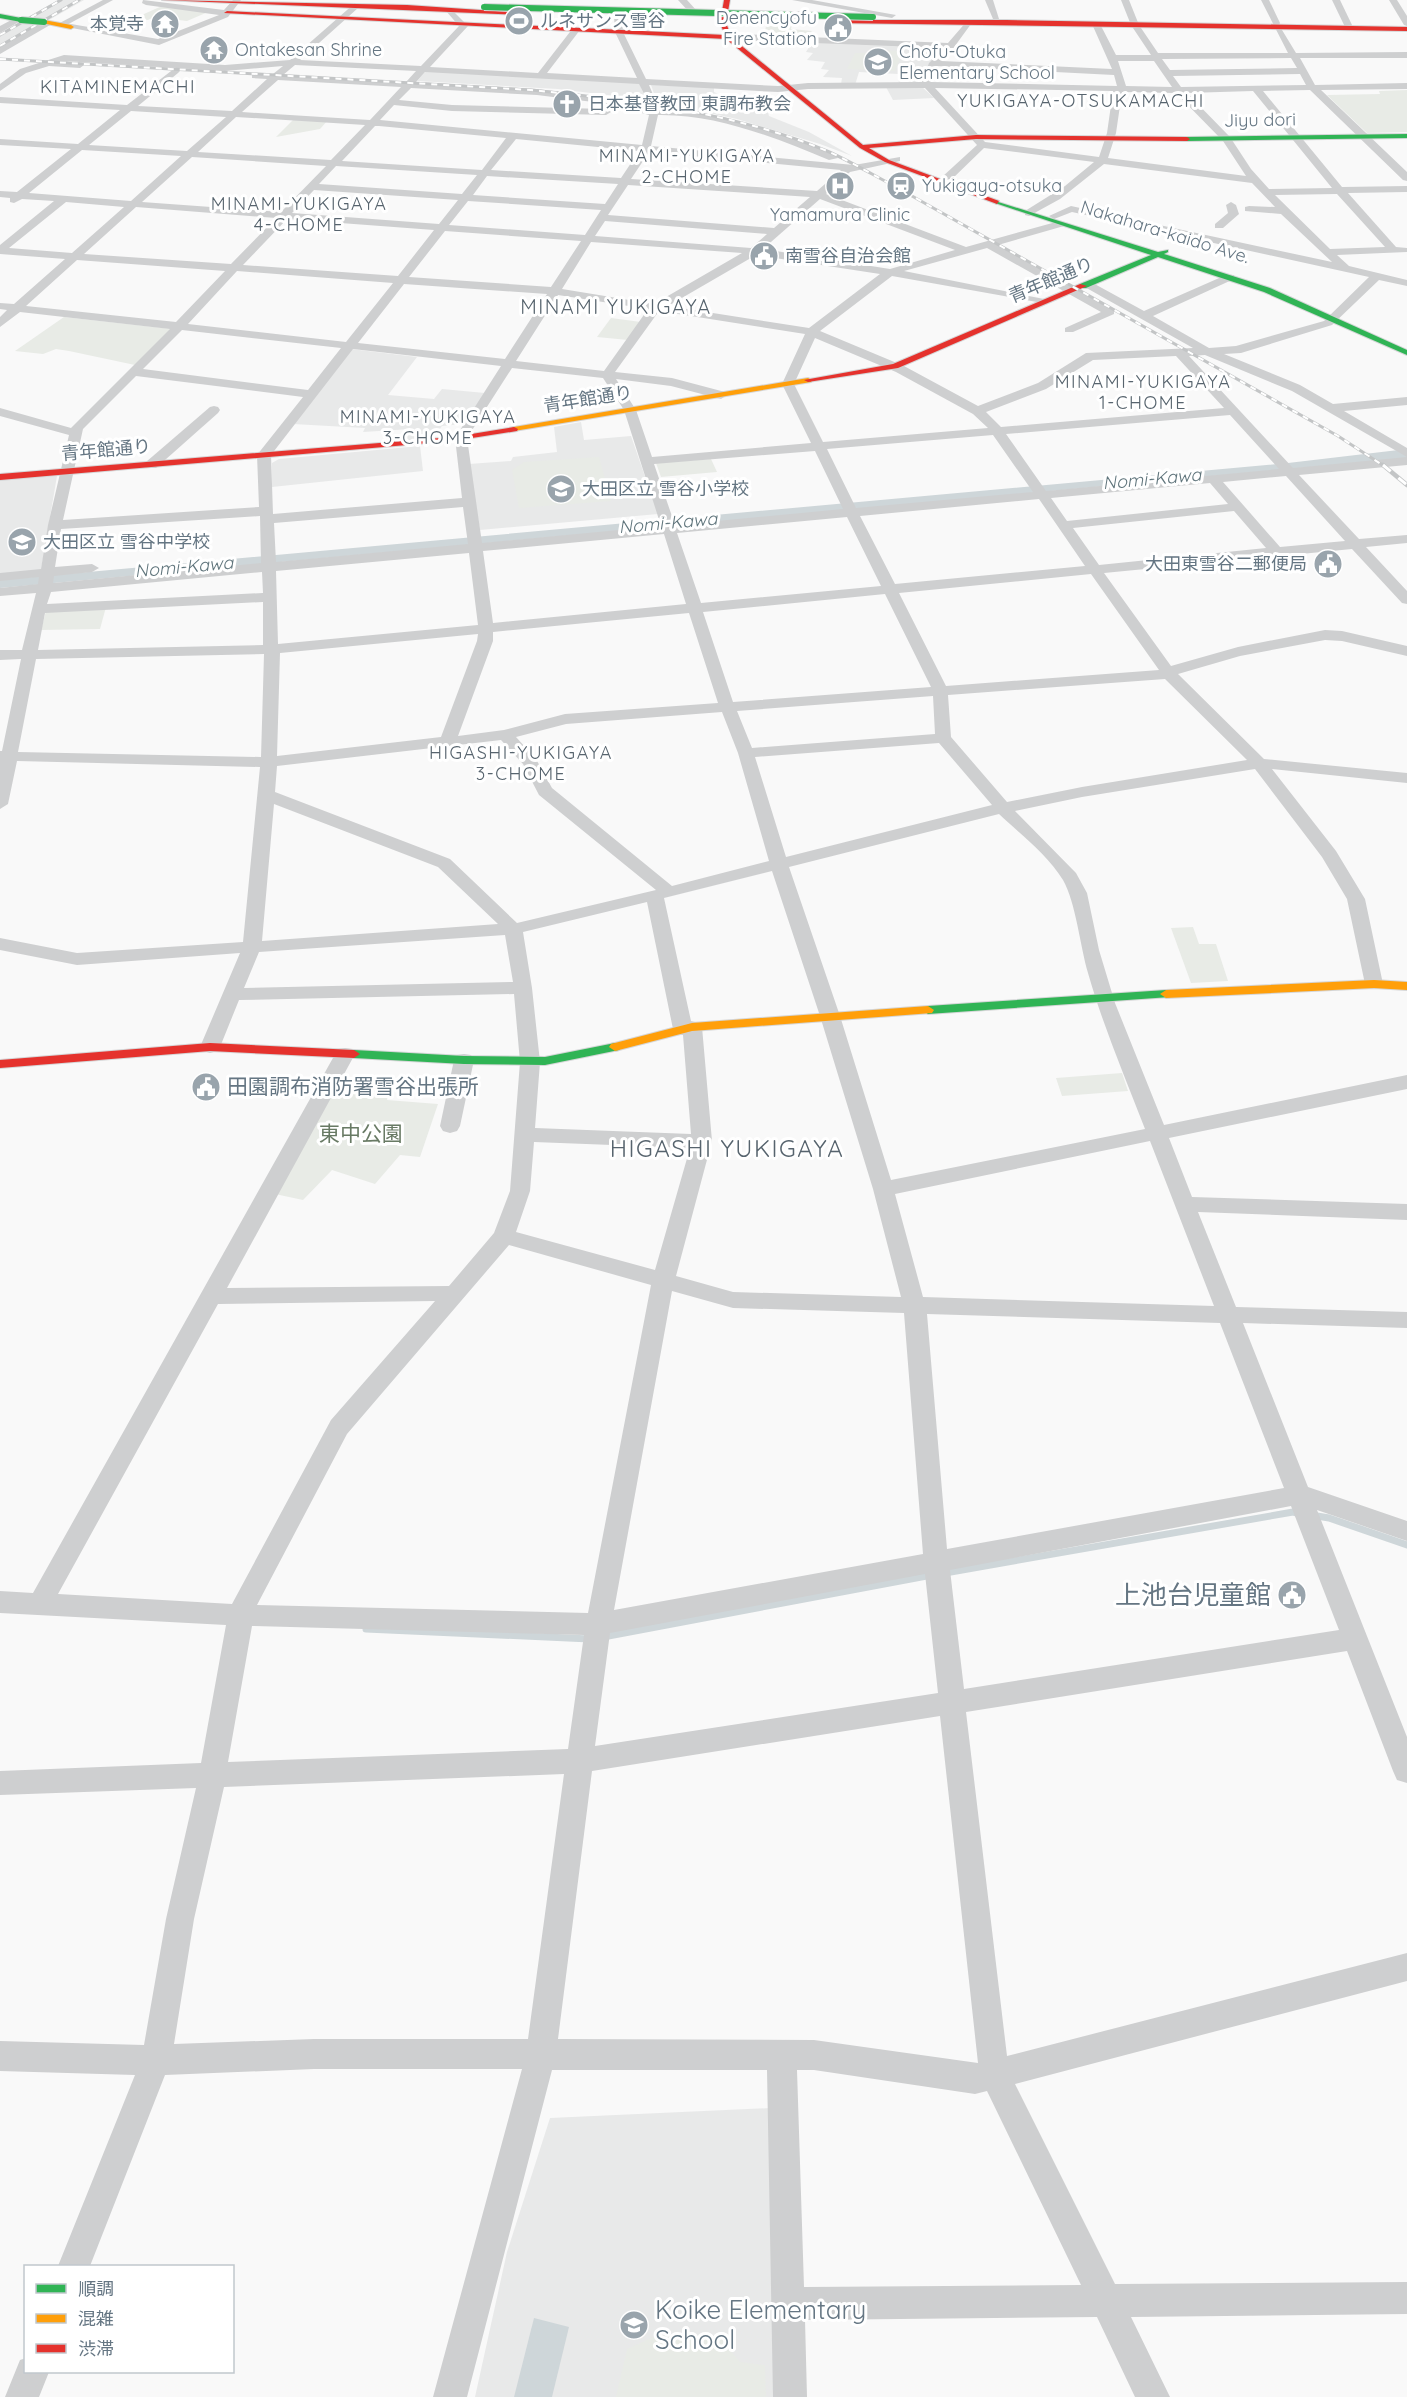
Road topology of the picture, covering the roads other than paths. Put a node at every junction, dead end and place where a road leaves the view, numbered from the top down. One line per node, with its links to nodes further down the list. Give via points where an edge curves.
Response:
1 (109, 0): 30 (street)
2 (147, 0): 14 (street, via 146,3)
3 (165, 0): 14 (main road)
4 (269, 0): 12 (main road)
5 (682, 0): 20 (street)
6 (796, 0): 16 (street)
7 (989, 0): 25 (street)
8 (1125, 0): 29 (street)
9 (1265, 0): 34 (street)
10 (1336, 0): 35 (street)
11 (1393, 0): 36 (street)
12 (316, 1): 13 (main road)
13 (359, 3): 14 (main road); 15 (main road); 17 (main road); 26 (street)
14 (233, 5): 26 (main road); 41 (street, via 159,42)
15 (446, 5): 17 (main road); 18 (main road); 19 (main road); 33 (street)
16 (854, 5): 22 (street)
17 (384, 7): 18 (main road)
18 (484, 8): 28 (main road, bridge)
19 (618, 8): 20 (main road); 21 (main road); 39 (street)
20 (693, 11): 21 (main road)
21 (731, 11): 24 (main road); 40 (main road)
22 (892, 15): 24 (main road); 25 (main road)
23 (0, 16): 27 (main road)
24 (808, 17): 31 (main road)
25 (996, 17): 28 (main road)
26 (341, 19): 33 (main road); 51 (street)
27 (20, 20): 30 (main road, bridge); 37 (street)
28 (1025, 21): 29 (main road); 31 (main road); 32 (main road)
29 (1134, 23): 32 (main road); 34 (main road); 48 (street)
30 (55, 24): 41 (street); 44 (street)
31 (967, 24): 43 (street)
32 (1096, 24): 50 (street)
33 (464, 25): 38 (main road); 55 (street)
34 (1277, 25): 35 (main road); 36 (main road); 46 (street)
35 (1348, 25): 36 (main road)
36 (1407, 26)
37 (0, 30)
38 (576, 30): 39 (main road); 60 (street)
39 (619, 32): 40 (main road); 62 (street)
40 (733, 37): 43 (street); 68 (main road)
41 (135, 38): 42 (street)
42 (110, 45)
43 (950, 46): 53 (street)
44 (0, 51)
45 (90, 51): 49 (street)
46 (1293, 56): 47 (street); 48 (street); 57 (street)
47 (1407, 56)
48 (1156, 57): 50 (street); 59 (street)
49 (64, 58): 51 (street, via 225,68); 54 (street)
50 (1113, 58): 58 (street)
51 (294, 62): 55 (street); 61 (street)
52 (21, 63): 54 (street)
53 (933, 63): 58 (street); 64 (street)
54 (45, 64): 56 (street); 67 (street, via 23,71)
55 (424, 69): 60 (street); 63 (street)
56 (176, 71): 61 (street); 74 (street)
57 (1302, 71): 59 (street); 66 (street)
58 (1117, 72): 69 (street)
59 (1167, 74): 71 (street)
60 (540, 76): 62 (street)
61 (277, 77): 63 (street); 76 (street)
62 (643, 81): 68 (street); 75 (street)
63 (410, 85): 73 (street); 75 (street, via 537,92)
64 (927, 85): 68 (street); 69 (street); 85 (street)
65 (1407, 86): 66 (street)
66 (1312, 87): 70 (street); 79 (street)
67 (0, 88)
68 (790, 88): 87 (main road)
69 (1120, 88): 71 (street); 81 (street)
70 (1256, 89): 71 (street); 82 (street)
71 (1180, 90): 83 (street)
72 (0, 100): 74 (street)
73 (394, 102): 75 (street, via 452,108); 77 (street)
74 (130, 108): 76 (street); 88 (street)
75 (655, 110): 84 (street); 93 (street, via 684,112 711,123 791,141)
76 (235, 114): 77 (street); 89 (street)
77 (373, 123): 78 (street); 92 (street)
78 (513, 136): 84 (street); 94 (street)
79 (1363, 136): 80 (main road, Jiyu dori); 82 (main road, Jiyu dori); 95 (street)
80 (1407, 136)
81 (1108, 138): 83 (main road, Jiyu dori); 85 (main road, Jiyu dori); 90 (street)
82 (1298, 138): 83 (main road, Jiyu dori); 101 (street)
83 (1227, 139): 97 (street)
84 (651, 141): 93 (street); 98 (street)
85 (979, 141): 87 (main road, Jiyu dori); 90 (street); 96 (street)
86 (2, 143): 88 (street)
87 (872, 146): 91 (main road)
88 (81, 147): 89 (street); 105 (street)
89 (190, 154): 92 (street); 109 (street)
90 (1102, 159): 97 (street); 114 (street)
91 (892, 160): 93 (street); 96 (main road, Nakahara-kaido Ave.); 114 (main road, Nakahara-kaido Ave.)
92 (335, 163): 94 (street); 99 (street)
93 (852, 168): 104 (street)
94 (485, 173): 98 (street); 106 (street)
95 (1407, 178)
96 (946, 179): 114 (main road, Nakahara-kaido Ave.)
97 (1256, 180): 102 (street)
98 (624, 182): 104 (street); 111 (street)
99 (312, 187): 106 (street); 115 (street)
100 (1407, 189): 101 (street)
101 (1339, 190): 102 (street); 127 (street)
102 (1268, 192): 113 (street)
103 (0, 194): 105 (street)
104 (817, 194): 120 (street); 123 (street)
105 (22, 196): 107 (street); 110 (street)
106 (466, 198): 111 (street); 119 (street)
107 (63, 199): 109 (street); 125 (street)
108 (1230, 201): 118 (street, via 1234,214)
109 (133, 206): 115 (street); 130 (street)
110 (0, 207)
111 (609, 207): 116 (street)
112 (1249, 209): 113 (street)
113 (1284, 211): 128 (street)
114 (1033, 212): 117 (main road, Nakahara-kaido Ave.)
115 (284, 216): 119 (street); 131 (street)
116 (602, 218): 120 (street); 121 (street)
117 (1057, 220): 122 (street); 129 (main road, Nakahara-kaido Ave.); 132 (street, via 1071,209)
118 (1219, 226)
119 (442, 227): 121 (street); 136 (street)
120 (778, 231): 126 (street)
121 (588, 238): 126 (street); 139 (street)
122 (988, 244): 123 (street); 140 (street)
123 (964, 250): 133 (street)
124 (1407, 250): 127 (street)
125 (0, 251): 130 (street)
126 (754, 251): 133 (street); 143 (street)
127 (1394, 251): 128 (street)
128 (1325, 252): 132 (street)
129 (1162, 253): 134 (main road, Nakahara-kaido Ave.); 138 (main road, 青年館通り); 146 (main road, Nakahara-kaido Ave., via 1254,279)
130 (74, 257): 131 (street); 144 (street)
131 (235, 268): 136 (street); 148 (street)
132 (1345, 268): 135 (street)
133 (890, 272): 141 (street); 150 (street)
134 (1230, 277): 145 (street); 146 (main road, Nakahara-kaido Ave.)
135 (1375, 277): 137 (street); 146 (street)
136 (401, 280): 139 (street); 151 (street)
137 (1407, 283)
138 (1087, 284): 140 (main road, 青年館通り); 145 (street)
139 (554, 291): 143 (street); 156 (street)
140 (1070, 291): 141 (main road, 青年館通り); 149 (street, via 1110,312)
141 (1044, 302): 157 (main road, 青年館通り)
142 (0, 306): 144 (street)
143 (655, 308): 150 (street); 159 (street)
144 (16, 309): 147 (street); 148 (street)
145 (1143, 316): 154 (street)
146 (1336, 316): 152 (main road, Nakahara-kaido Ave.); 154 (street, via 1328,323 1237,350); 155 (main road, Nakahara-kaido Ave.)
147 (0, 323)
148 (178, 327): 151 (street); 158 (street)
149 (1069, 330)
150 (812, 332): 157 (street); 160 (street)
151 (348, 346): 156 (street); 161 (street)
152 (1407, 346)
153 (1179, 352): 154 (street); 167 (street, via 1090,356 1042,386); 168 (street)
154 (1208, 352): 164 (street)
155 (1407, 353)
156 (508, 364): 159 (street); 172 (street)
157 (895, 366): 160 (main road, 青年館通り); 167 (street)
158 (135, 372): 161 (street); 171 (street)
159 (607, 375): 162 (street, via 672,382); 166 (street)
160 (788, 384): 162 (main road, 青年館通り); 173 (street)
161 (311, 394): 175 (street)
162 (721, 395): 166 (main road, 青年館通り)
163 (1407, 401): 164 (street)
164 (1332, 408): 174 (street)
165 (214, 410): 177 (street)
166 (630, 410): 172 (main road, 青年館通り); 176 (street)
167 (977, 411): 170 (street)
168 (1232, 411): 170 (street); 178 (street)
169 (0, 412): 171 (street)
170 (997, 430): 173 (street); 182 (street)
171 (76, 433): 179 (street)
172 (461, 438): 175 (main road, 青年館通り); 183 (street)
173 (819, 447): 176 (street); 184 (street)
174 (1406, 453): 178 (street)
175 (264, 455): 177 (main road, 青年館通り); 186 (street)
176 (646, 461): 187 (street)
177 (151, 465): 179 (main road, 青年館通り)
178 (1284, 466): 181 (street); 182 (street); 193 (street)
179 (67, 472): 180 (main road, 青年館通り); 188 (street)
180 (0, 477)
181 (1214, 480): 182 (street); 185 (street)
182 (1040, 489): 184 (street); 189 (street)
183 (469, 502): 186 (street); 192 (street)
184 (850, 506): 187 (street); 201 (street)
185 (1238, 507): 189 (street); 195 (street)
186 (267, 515): 188 (street); 196 (street)
187 (667, 523): 192 (street); 205 (street)
188 (55, 525): 200 (street)
189 (1064, 525): 198 (street)
190 (1407, 539): 193 (street)
191 (392, 541): 192 (street)
192 (475, 541): 196 (street); 207 (street)
193 (1354, 543): 195 (street); 204 (street)
194 (285, 551): 196 (street)
195 (1276, 551): 198 (street)
196 (265, 558): 200 (street); 203 (street)
197 (104, 567): 200 (street)
198 (1095, 569): 201 (street); 212 (street)
199 (0, 577): 200 (street)
200 (46, 580): 202 (street); 206 (street)
201 (890, 590): 205 (street); 213 (street)
202 (0, 592)
203 (270, 597): 206 (street); 208 (street)
204 (1407, 600)
205 (695, 608): 207 (street); 214 (street)
206 (38, 609): 210 (street)
207 (486, 628): 208 (street); 217 (street, via 485,641)
208 (272, 649): 210 (street); 220 (street)
209 (1407, 651): 212 (street, via 1325,635 1238,652)
210 (30, 654): 211 (street); 219 (street)
211 (0, 655)
212 (1169, 673): 213 (street); 221 (street)
213 (940, 690): 214 (street); 216 (street)
214 (727, 706): 215 (street, via 565,719); 218 (street)
215 (505, 735): 217 (street); 227 (street, via 530,762 545,791)
216 (943, 738): 218 (street); 225 (street)
217 (448, 740): 220 (street)
218 (746, 753): 226 (street)
219 (5, 755): 220 (street); 224 (street)
220 (269, 762): 223 (street)
221 (1259, 763): 222 (street); 225 (street); 231 (street, via 1315,834 1356,899)
222 (1407, 778)
223 (266, 795): 228 (street, via 444,863); 230 (street)
224 (0, 804)
225 (1003, 808): 226 (street); 235 (street, via 1070,877 1078,893)
226 (779, 864): 227 (street); 236 (street)
227 (662, 894): 228 (street); 237 (street)
228 (513, 929): 230 (street); 233 (street)
229 (0, 944): 230 (street, via 77,959)
230 (252, 945): 234 (street)
231 (1374, 984): 232 (main road); 235 (main road)
232 (1407, 986)
233 (523, 988): 234 (street); 241 (street)
234 (233, 994): 238 (street)
235 (1103, 997): 236 (main road); 245 (street)
236 (830, 1016): 237 (main road); 248 (street)
237 (687, 1028): 241 (main road, via 582,1055); 247 (street)
238 (210, 1047): 239 (main road); 242 (main road)
239 (345, 1054): 240 (main road); 254 (street)
240 (464, 1060): 241 (main road); 244 (street)
241 (530, 1062): 246 (street)
242 (0, 1064)
243 (1407, 1082): 245 (street)
244 (450, 1126)
245 (1155, 1133): 248 (street); 249 (street)
246 (526, 1135): 247 (street); 251 (street, via 520,1191)
247 (702, 1141): 252 (street)
248 (883, 1189): 255 (street)
249 (1183, 1204): 250 (street); 256 (street)
250 (1407, 1212)
251 (504, 1236): 252 (street); 253 (street)
252 (663, 1282): 255 (street, via 733,1300); 264 (street)
253 (454, 1295): 254 (street); 263 (street, via 339,1427 246,1600)
254 (211, 1296): 262 (street)
255 (915, 1307): 256 (street); 260 (street)
256 (1227, 1314): 257 (street); 258 (street)
257 (1407, 1320)
258 (1297, 1495): 259 (street); 260 (street); 265 (street)
259 (1407, 1531)
260 (936, 1560): 264 (street); 266 (street)
261 (0, 1602): 262 (street)
262 (40, 1604): 263 (street)
263 (241, 1619): 264 (street); 269 (street)
264 (597, 1631): 267 (street)
265 (1355, 1639): 266 (street); 268 (street)
266 (952, 1702): 267 (street); 276 (street)
267 (580, 1761): 269 (street); 272 (street)
268 (1407, 1771)
269 (212, 1776): 270 (street); 275 (street, via 180,1919)
270 (0, 1783)
271 (1407, 1967): 276 (street)
272 (541, 2055): 274 (street); 275 (street, via 314,2054); 283 (street)
273 (0, 2056): 275 (street)
274 (782, 2056): 276 (street, via 814,2055 975,2079); 280 (street)
275 (156, 2060): 277 (street)
276 (994, 2073): 279 (street)
277 (74, 2265)
278 (1407, 2298): 279 (street)
279 (1106, 2300): 280 (street); 285 (street)
280 (787, 2304): 284 (street)
281 (32, 2373): 282 (street)
282 (22, 2397)
283 (450, 2397)
284 (790, 2397)
285 (1153, 2397)

